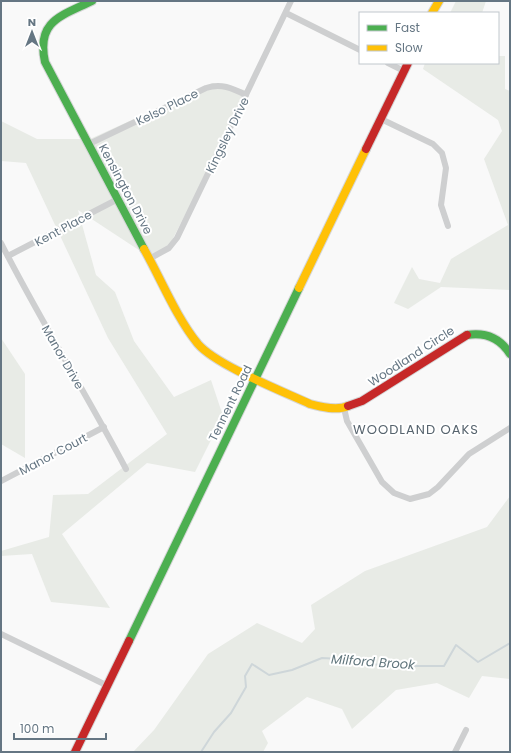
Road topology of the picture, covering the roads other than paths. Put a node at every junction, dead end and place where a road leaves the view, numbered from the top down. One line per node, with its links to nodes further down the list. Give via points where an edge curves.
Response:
1 (92, 1): 11 (street, Kensington Drive, via 58,18 50,25 41,40 45,62)
2 (291, 1): 5 (street, Kingsley Drive)
3 (439, 1): 4 (street)
4 (433, 12)
5 (286, 13): 6 (street); 9 (street, Kingsley Drive)
6 (359, 50)
7 (392, 64): 8 (street)
8 (406, 67): 10 (street, Tennent Road)
9 (246, 95): 11 (street, Kelso Place, via 226,86 206,88); 16 (street, Kingsley Drive, via 176,239 165,250)
10 (381, 118): 13 (street, via 432,144 442,153 446,168 441,205); 18 (street, Tennent Road)
11 (89, 144): 12 (street, Kensington Drive)
12 (118, 199): 15 (street, Kent Place); 16 (street, Kensington Drive)
13 (448, 226)
14 (1, 243): 15 (street, Manor Drive)
15 (8, 256): 20 (street, Manor Drive, via 57,348)
16 (149, 259): 18 (street, Kensington Drive, via 194,340 215,358)
17 (510, 354): 19 (street, Woodland Circle, via 501,342 492,336 479,333 467,335 371,397)
18 (255, 378): 19 (street, Woodland Circle, via 310,404); 25 (street, Tennent Road)
19 (344, 408): 21 (street, via 347,421 382,482 394,493 410,498 430,494 469,454)
20 (104, 427): 22 (street, Manor Drive); 23 (street, Manor Court)
21 (510, 428)
22 (126, 469)
23 (1, 480)
24 (1, 634): 25 (street)
25 (106, 685): 27 (street, Tennent Road)
26 (466, 730): 28 (street)
27 (74, 752)
28 (455, 752)

